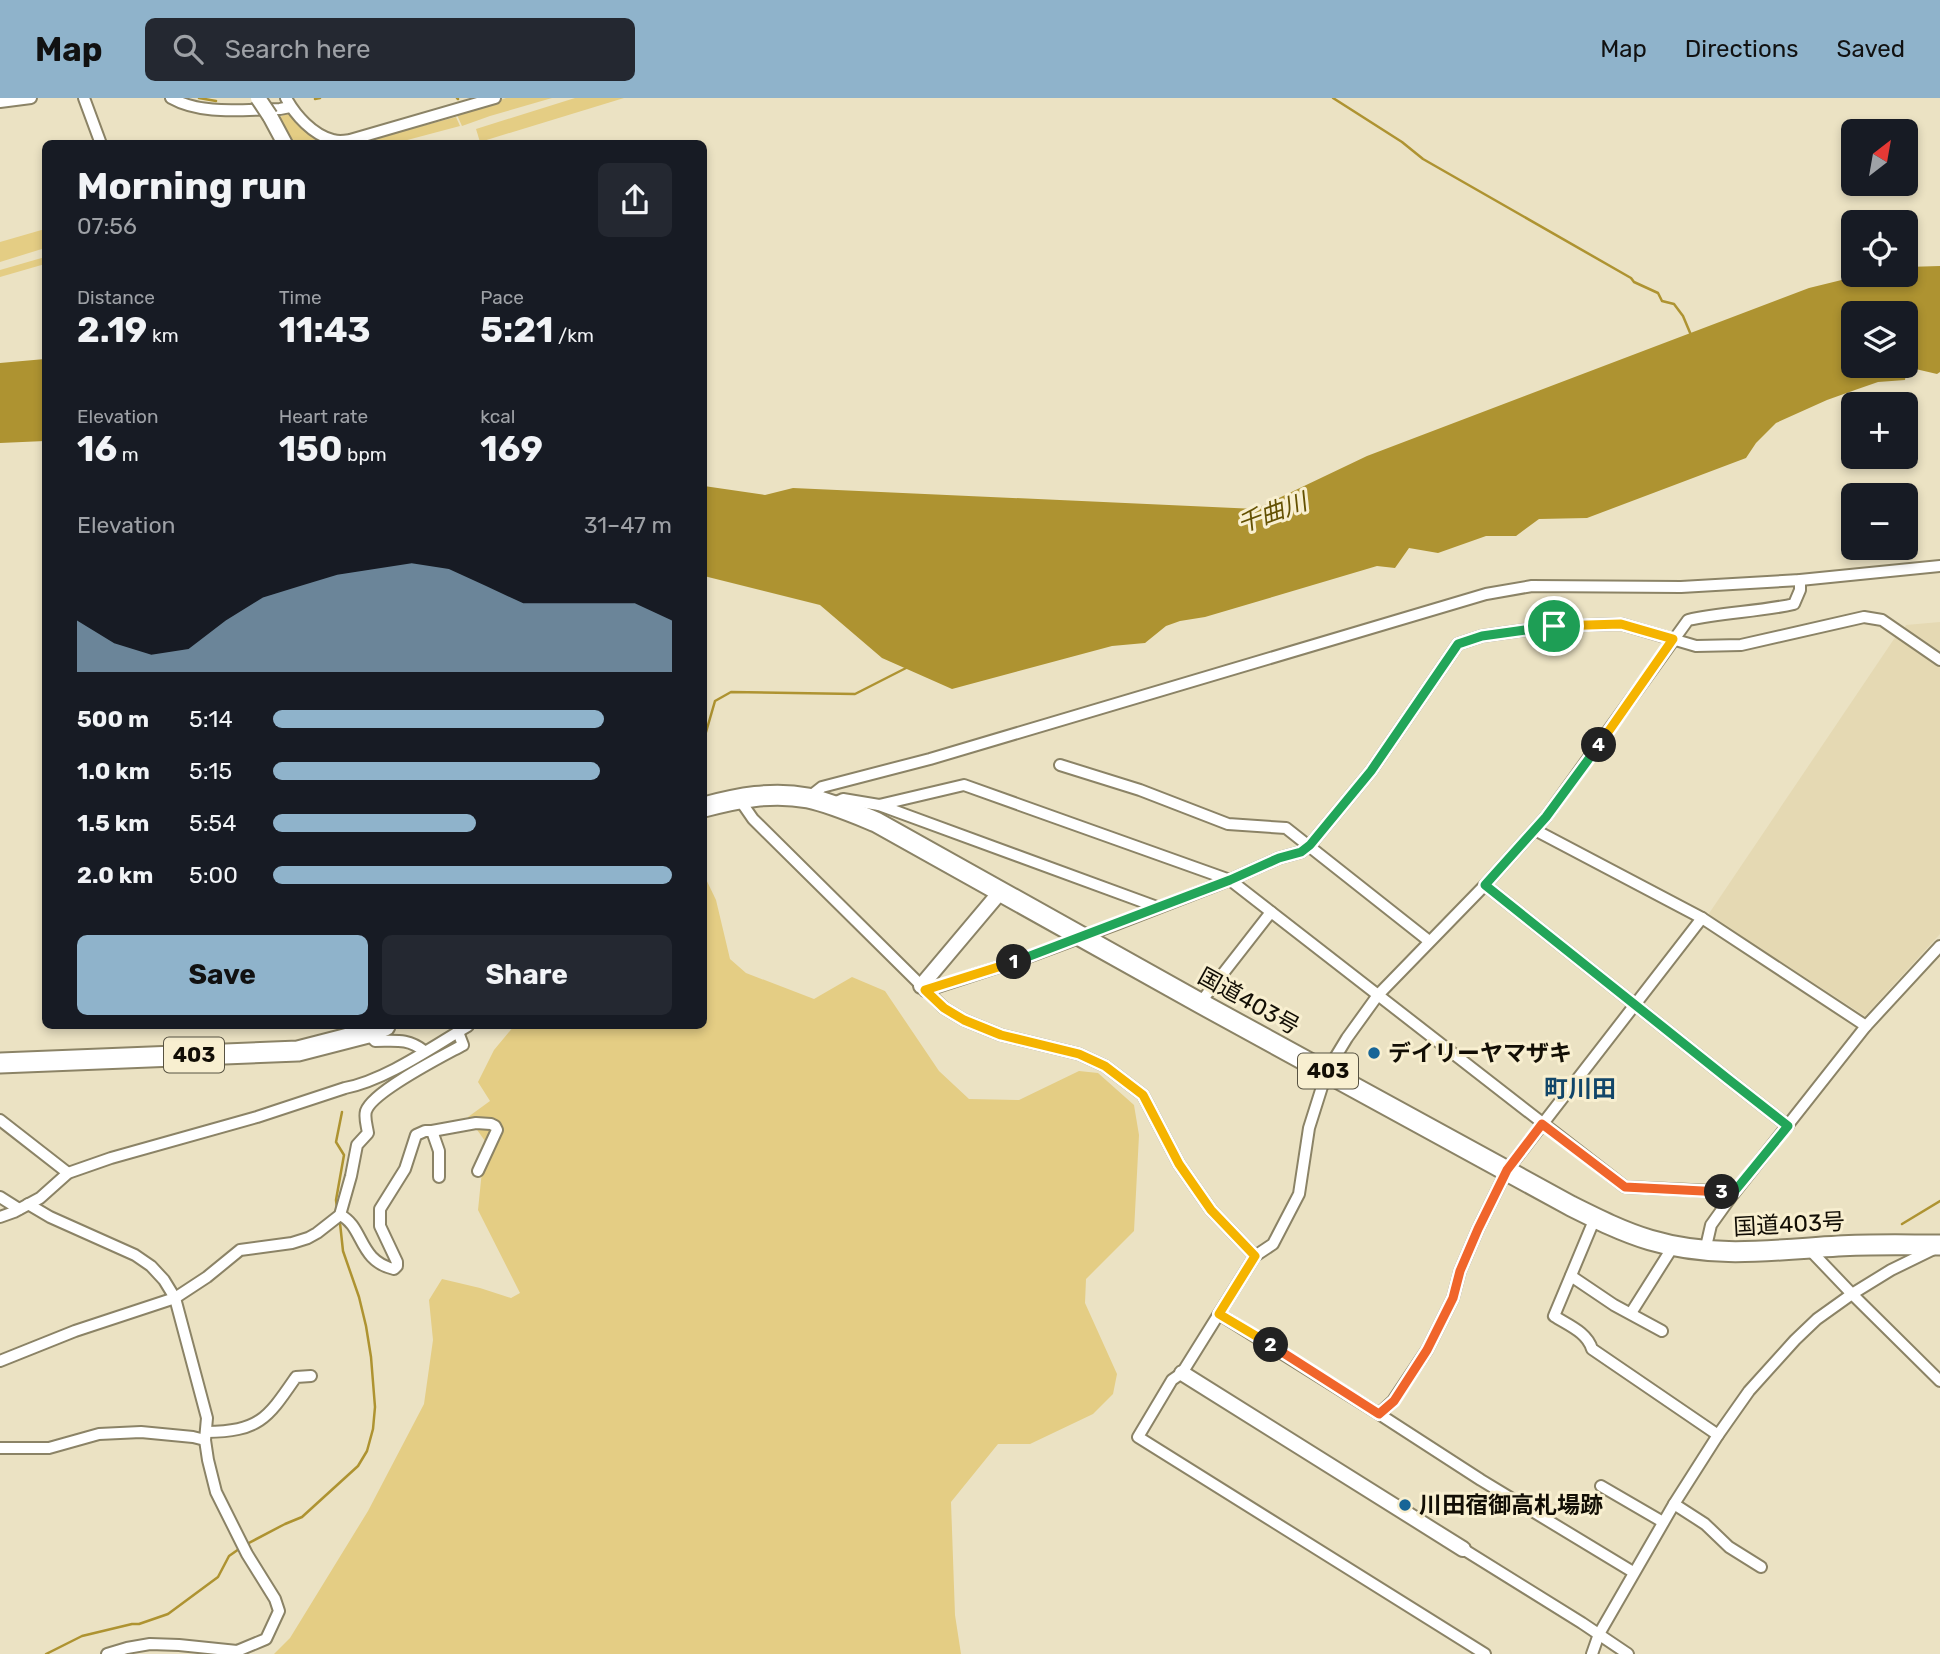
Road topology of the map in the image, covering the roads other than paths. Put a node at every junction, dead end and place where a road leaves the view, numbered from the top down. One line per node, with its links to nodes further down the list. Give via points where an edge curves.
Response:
1 (31, 98): 6 (street)
2 (84, 98): 8 (street)
3 (171, 98): 7 (street, via 204,108 270,109)
4 (258, 98): 9 (street, bridge)
5 (495, 98): 11 (street)
6 (0, 102)
7 (288, 102): 10 (street, via 316,132)
8 (100, 140)
9 (283, 140)
10 (332, 140)
11 (350, 140)
12 (1940, 566): 13 (street)
13 (1800, 580): 14 (street, via 1794,604 1688,620); 19 (street, via 1681,587 1532,586 1486,594 943,755 822,786)
14 (1673, 639): 15 (street, via 1696,646 1741,645 1864,617 1882,620); 24 (street); 25 (street, via 1621,624 1554,626 1458,644 1371,771)
15 (1940, 660)
16 (1060, 765): 25 (street, via 1228,824 1286,828)
17 (768, 795): 18 (highway, 国道403号 / 403); 19 (highway, 国道403号 / 403); 23 (street)
18 (741, 798): 22 (highway, 国道403号 / 403); 23 (street)
19 (808, 798): 20 (highway, 国道403号 / 403)
20 (831, 804): 21 (street, via 843,799); 28 (highway, 国道403号 / 403, via 876,822)
21 (879, 805): 26 (street, via 964,785); 29 (street)
22 (707, 806)
23 (751, 816): 35 (street)
24 (1535, 830): 27 (street); 31 (street)
25 (1310, 845): 26 (street); 33 (street)
26 (1230, 880): 29 (street); 30 (street)
27 (1485, 885): 33 (street); 38 (street)
28 (1001, 891): 32 (highway, 国道403号 / 403); 35 (street)
29 (1157, 907): 32 (street)
30 (1271, 912): 36 (street); 37 (street)
31 (1702, 918): 38 (street); 39 (street)
32 (1083, 936): 35 (street); 37 (highway, 国道403号 / 403)
33 (1429, 941): 36 (street)
34 (1940, 946): 39 (street)
35 (923, 988): 63 (street, via 964,1020 1001,1035 1079,1054 1105,1066 1143,1095 1185,1174 1211,1210)
36 (1378, 995): 44 (street); 46 (street)
37 (1200, 1003): 44 (highway, 国道403号 / 403)
38 (1634, 1004): 46 (street); 47 (street)
39 (1866, 1026): 47 (street)
40 (376, 1029): 42 (street, via 375,1041 415,1043); 43 (highway, 403, via 299,1051)
41 (463, 1029): 42 (street); 56 (street, via 463,1045 393,1084 367,1108 368,1133 357,1145)
42 (425, 1051): 51 (street, via 359,1085)
43 (0, 1063)
44 (1327, 1071): 49 (highway, 国道403号 / 403); 63 (street, via 1309,1129 1300,1194 1273,1244)
45 (0, 1120): 51 (street)
46 (1542, 1124): 49 (street); 53 (street, via 1625,1187)
47 (1788, 1126): 53 (street)
48 (432, 1132): 50 (street, via 476,1123 495,1126); 52 (street, via 439,1151); 56 (street, via 416,1135 405,1169 380,1209 380,1226 394,1254 394,1269 374,1261)
49 (1507, 1170): 58 (highway, 国道403号 / 403); 74 (street, via 1427,1350 1394,1401)
50 (478, 1171)
51 (68, 1173): 55 (street)
52 (439, 1177)
53 (1734, 1192): 62 (street, via 1711,1225)
54 (0, 1196): 55 (street)
55 (23, 1207): 57 (street); 66 (street, via 135,1255 151,1266)
56 (341, 1215): 66 (street, via 308,1238 240,1250)
57 (0, 1217)
58 (1595, 1218): 59 (highway, 国道403号 / 403, via 1625,1232); 64 (street)
59 (1674, 1245): 62 (highway, 国道403号 / 403); 67 (street)
60 (1940, 1245): 61 (highway, 国道403号 / 403); 65 (street)
61 (1808, 1248): 62 (highway, 国道403号 / 403); 65 (street)
62 (1705, 1251)
63 (1255, 1256): 68 (street)
64 (1571, 1276): 67 (street); 75 (street, via 1554,1315 1586,1336 1592,1349)
65 (1852, 1294): 73 (street); 75 (street, via 1795,1340 1749,1391)
66 (175, 1298): 70 (street); 76 (street, via 207,1419)
67 (1631, 1313): 69 (street)
68 (1219, 1314): 71 (street); 74 (street)
69 (1662, 1331)
70 (0, 1361)
71 (1182, 1373): 81 (street); 86 (street, via 1172,1380 1138,1437)
72 (311, 1376): 76 (street, via 296,1377 273,1410 257,1423)
73 (1940, 1381)
74 (1379, 1414): 83 (street)
75 (1718, 1435): 79 (street)
76 (206, 1436): 77 (street, via 99,1434 49,1448); 85 (street, via 216,1492 279,1611 271,1631 266,1639 237,1651 150,1644)
77 (0, 1448)
78 (1601, 1486): 80 (street)
79 (1674, 1504): 80 (street); 82 (street)
80 (1663, 1522): 83 (street)
81 (1463, 1549): 84 (street)
82 (1761, 1567)
83 (1633, 1572): 84 (street)
84 (1599, 1634): 87 (street); 88 (street)
85 (107, 1654)
86 (1485, 1654)
87 (1592, 1654)
88 (1628, 1654)

